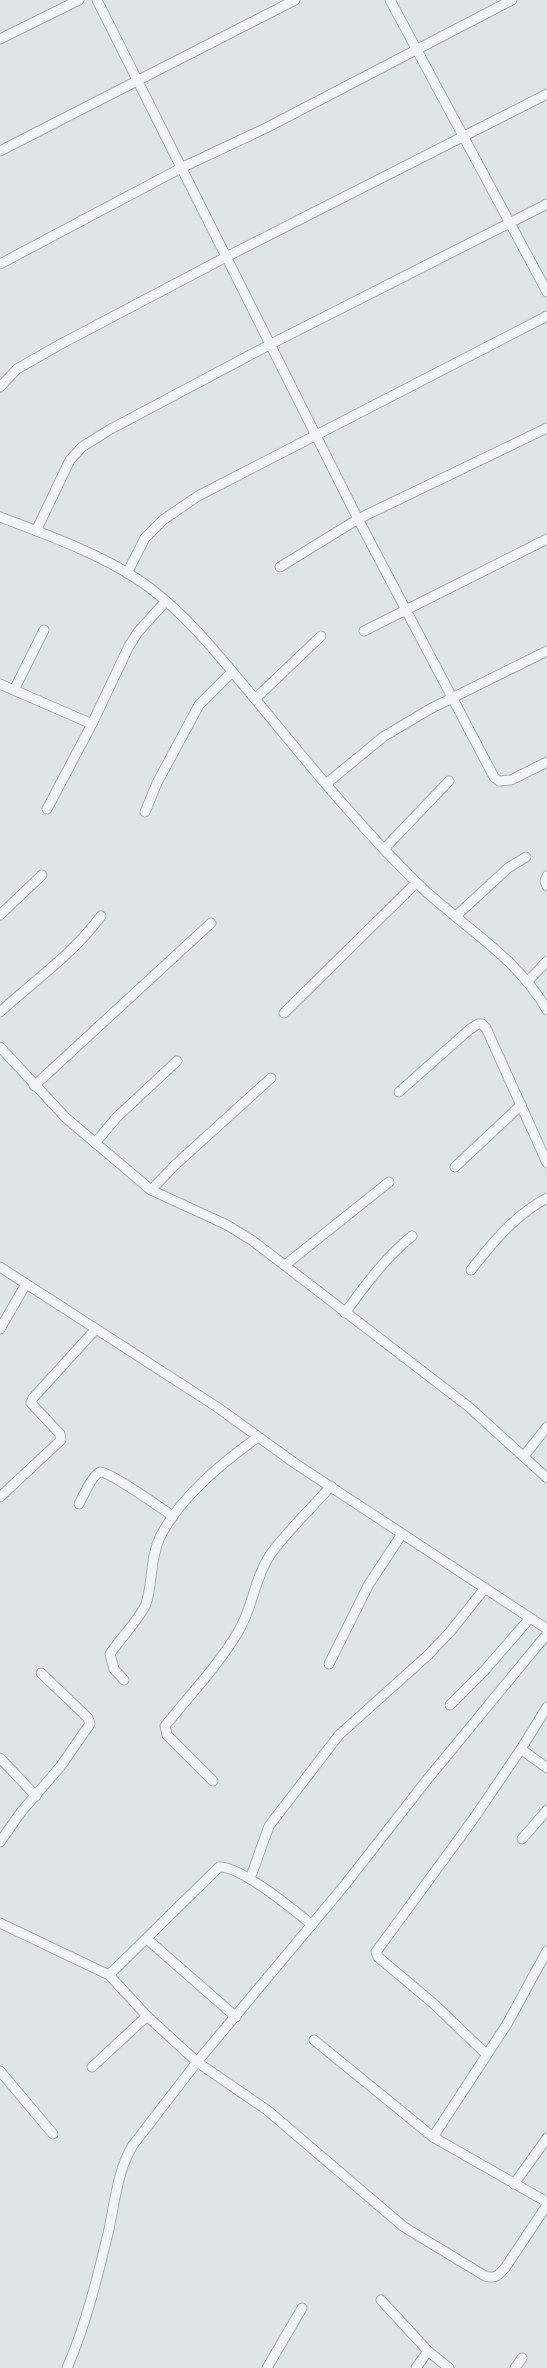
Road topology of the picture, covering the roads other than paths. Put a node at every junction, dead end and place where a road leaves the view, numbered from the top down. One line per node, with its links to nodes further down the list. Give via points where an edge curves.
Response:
1 (79, 0): 6 (street)
2 (97, 0): 8 (street)
3 (296, 0): 8 (street)
4 (390, 0): 7 (street)
5 (512, 0): 7 (street)
6 (0, 39)
7 (417, 50): 10 (street); 12 (street, via 266,128)
8 (138, 82): 11 (street); 12 (street)
9 (547, 94): 10 (street)
10 (464, 138): 14 (street); 15 (street)
11 (0, 152)
12 (183, 166): 15 (street); 16 (street)
13 (547, 204): 14 (street)
14 (511, 223): 17 (street); 19 (street)
15 (228, 256): 19 (street); 20 (street, via 42,354 18,369)
16 (0, 264)
17 (547, 292)
18 (547, 316): 22 (street)
19 (271, 344): 22 (street); 25 (street, via 82,447 70,460)
20 (0, 386)
21 (547, 428): 24 (street)
22 (316, 434): 24 (street); 28 (street, via 198,496 163,520 145,538)
23 (0, 518): 25 (street)
24 (358, 519): 27 (street); 30 (street)
25 (36, 531): 28 (street)
26 (547, 539): 30 (street)
27 (280, 568)
28 (127, 573): 29 (street)
29 (166, 601): 35 (street); 40 (street, via 129,646)
30 (407, 610): 32 (street); 39 (street)
31 (44, 630): 37 (street)
32 (364, 631)
33 (321, 636): 38 (street)
34 (547, 651): 39 (street)
35 (232, 672): 38 (street); 45 (street, via 199,705)
36 (0, 684): 37 (street)
37 (14, 690): 40 (street)
38 (255, 699): 43 (street)
39 (452, 699): 41 (street, via 499,781 511,780); 43 (street, via 383,737)
40 (92, 724): 44 (street)
41 (547, 762)
42 (450, 781): 46 (street)
43 (326, 784): 46 (street)
44 (47, 809)
45 (145, 812)
46 (384, 849): 50 (street)
47 (526, 857): 54 (street, via 508,868)
48 (42, 874): 52 (street)
49 (547, 876): 51 (street, via 544,881)
50 (416, 883): 54 (street); 60 (street)
51 (547, 886)
52 (0, 915)
53 (101, 916): 59 (street, via 66,956)
54 (456, 916): 57 (street, via 500,951)
55 (211, 923): 64 (street)
56 (547, 961): 57 (street)
57 (528, 982): 58 (street)
58 (547, 1010)
59 (0, 1012)
60 (284, 1013)
61 (0, 1047): 64 (street)
62 (176, 1061): 67 (street, via 117,1116)
63 (271, 1078): 71 (street)
64 (34, 1086): 67 (street)
65 (399, 1092): 66 (street, via 470,1029 482,1024)
66 (522, 1105): 68 (street); 69 (street)
67 (95, 1143): 71 (street)
68 (547, 1163)
69 (454, 1167)
70 (389, 1182): 74 (street)
71 (151, 1190): 74 (street, via 227,1225)
72 (547, 1198): 76 (street, via 512,1222)
73 (412, 1236): 78 (street, via 391,1255)
74 (286, 1265): 78 (street)
75 (0, 1267): 77 (street)
76 (471, 1270)
77 (26, 1284): 79 (street); 80 (street)
78 (345, 1313): 83 (street, via 469,1407)
79 (0, 1329)
80 (95, 1330): 82 (street); 86 (street, via 31,1403 60,1434 61,1440)
81 (547, 1427): 83 (street)
82 (258, 1436): 85 (street); 88 (street, via 216,1471)
83 (524, 1456): 84 (street)
84 (547, 1478)
85 (331, 1486): 89 (street); 102 (street, via 270,1555 256,1581 254,1597 238,1632 164,1728 177,1746)
86 (0, 1497)
87 (79, 1504): 88 (street, via 94,1477 103,1473 129,1486)
88 (173, 1516): 96 (street, via 153,1558 144,1607 110,1654 114,1669)
89 (402, 1534): 90 (street); 94 (street, via 369,1584)
90 (485, 1588): 91 (street); 107 (street, via 427,1656 339,1735 269,1826)
91 (530, 1618): 92 (street); 97 (street, via 484,1672)
92 (547, 1628)
93 (547, 1634): 109 (street)
94 (329, 1664)
95 (41, 1673): 103 (street, via 85,1714 90,1724)
96 (124, 1680)
97 (450, 1705)
98 (547, 1707): 99 (street)
99 (521, 1749): 101 (street); 116 (street, via 376,1952 378,1958 434,2004)
100 (0, 1758): 103 (street)
101 (547, 1768)
102 (213, 1781)
103 (36, 1796): 106 (street)
104 (547, 1810): 105 (street)
105 (522, 1839)
106 (0, 1842)
107 (250, 1879): 109 (street); 110 (street, via 219,1867)
108 (0, 1923): 112 (street)
109 (312, 1925): 114 (street)
110 (147, 1939): 112 (street); 114 (street)
111 (547, 1951): 116 (street, via 507,2024)
112 (109, 1975): 113 (street)
113 (147, 2016): 117 (street); 118 (street)
114 (236, 2017): 117 (street)
115 (314, 2040): 121 (street)
116 (486, 2054): 121 (street)
117 (197, 2062): 124 (street, via 267,2110 404,2227 485,2276 497,2277 505,2268); 129 (street, via 126,2157 86,2314)
118 (92, 2067)
119 (0, 2071): 120 (street)
120 (53, 2134)
121 (433, 2137): 123 (street)
122 (547, 2138): 123 (street)
123 (514, 2184): 124 (street)
124 (547, 2203)
125 (381, 2300): 127 (street)
126 (302, 2308): 130 (street)
127 (428, 2351): 131 (street); 132 (street)
128 (522, 2358): 133 (street)
129 (67, 2368)
130 (267, 2368)
131 (416, 2368)
132 (449, 2368)
133 (515, 2368)

